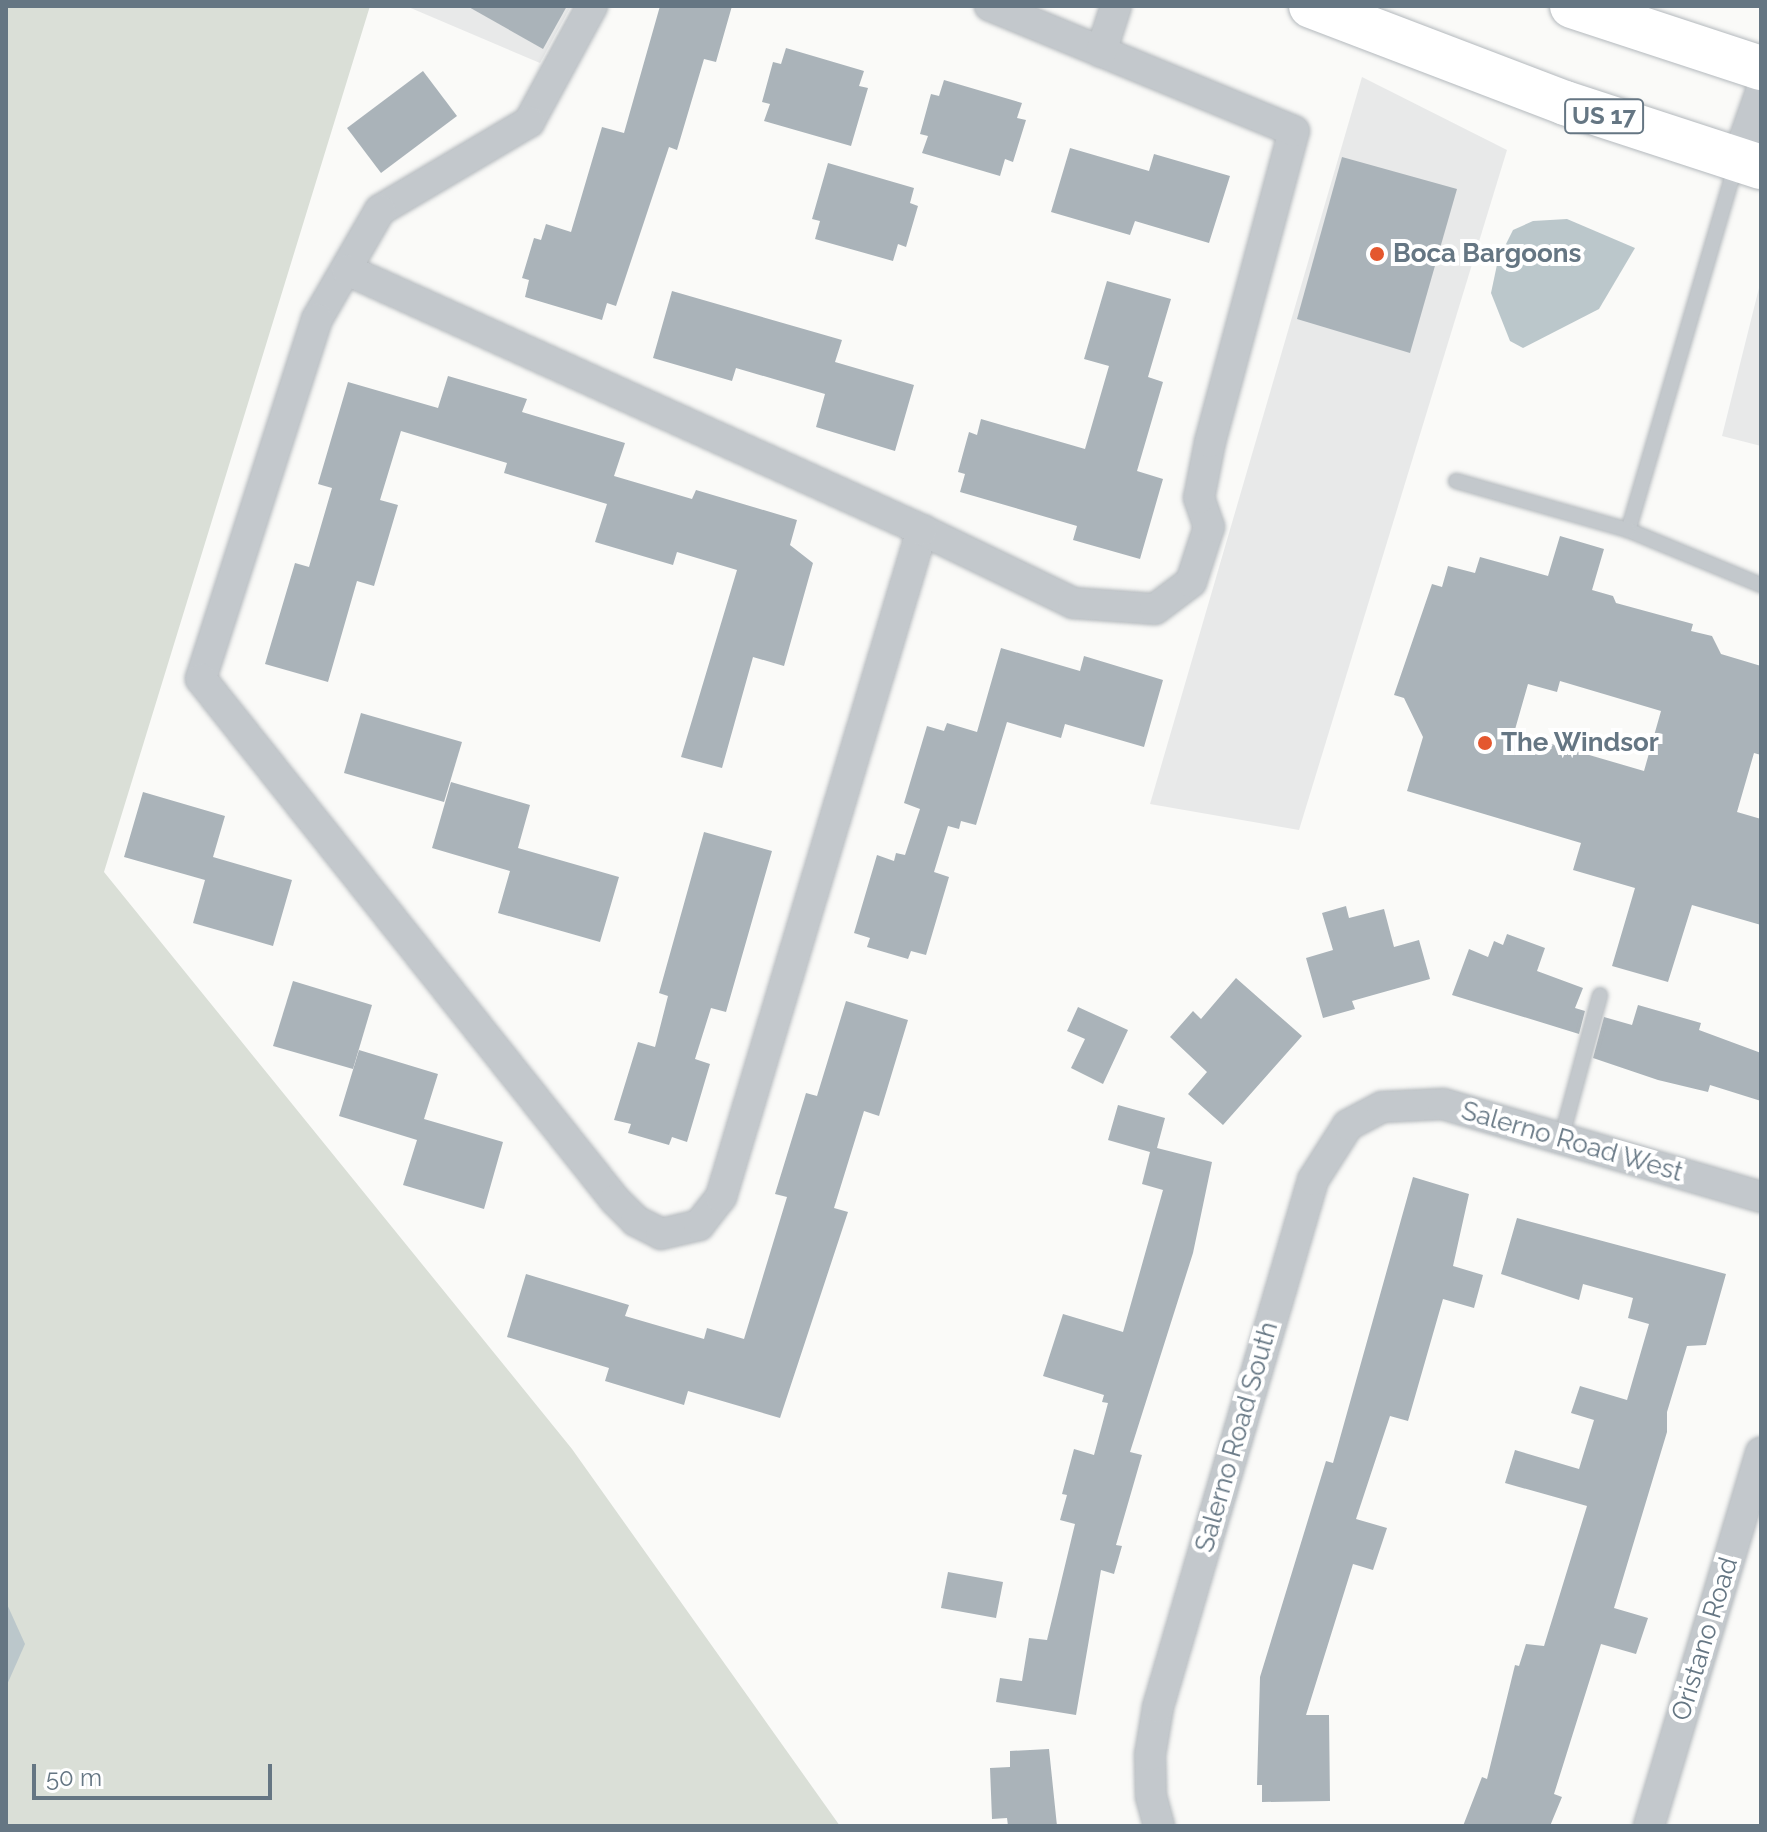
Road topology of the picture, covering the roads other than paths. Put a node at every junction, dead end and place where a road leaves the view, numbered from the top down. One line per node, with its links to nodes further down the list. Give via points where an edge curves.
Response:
1 (592, 6): 10 (street, via 529,122 380,210)
2 (990, 6): 6 (street)
3 (1116, 6): 6 (street)
4 (1311, 6): 9 (highway, US 17, via 1565,103)
5 (1572, 6): 7 (highway)
6 (1101, 52): 12 (street, via 1294,131 1210,442 1199,498 1209,527 1191,582 1155,609 1073,603)
7 (1761, 68)
8 (1761, 92): 9 (street)
9 (1749, 163): 13 (lane)
10 (347, 270): 12 (street); 12 (street, via 317,319 201,679 615,1200 636,1221 661,1234 699,1225 721,1197)
11 (1456, 481): 13 (lane)
12 (922, 530)
13 (1628, 530): 14 (lane)
14 (1761, 585)
15 (1600, 995): 17 (lane)
16 (1382, 1107): 17 (street, Salerno Road West, via 1443,1104); 20 (street, Salerno Road South, via 1348,1125 1313,1180 1158,1707 1150,1755)
17 (1561, 1139): 18 (street, Salerno Road West)
18 (1761, 1197)
19 (1761, 1452): 21 (street, Oristano Road)
20 (1155, 1812)
21 (1649, 1826)

